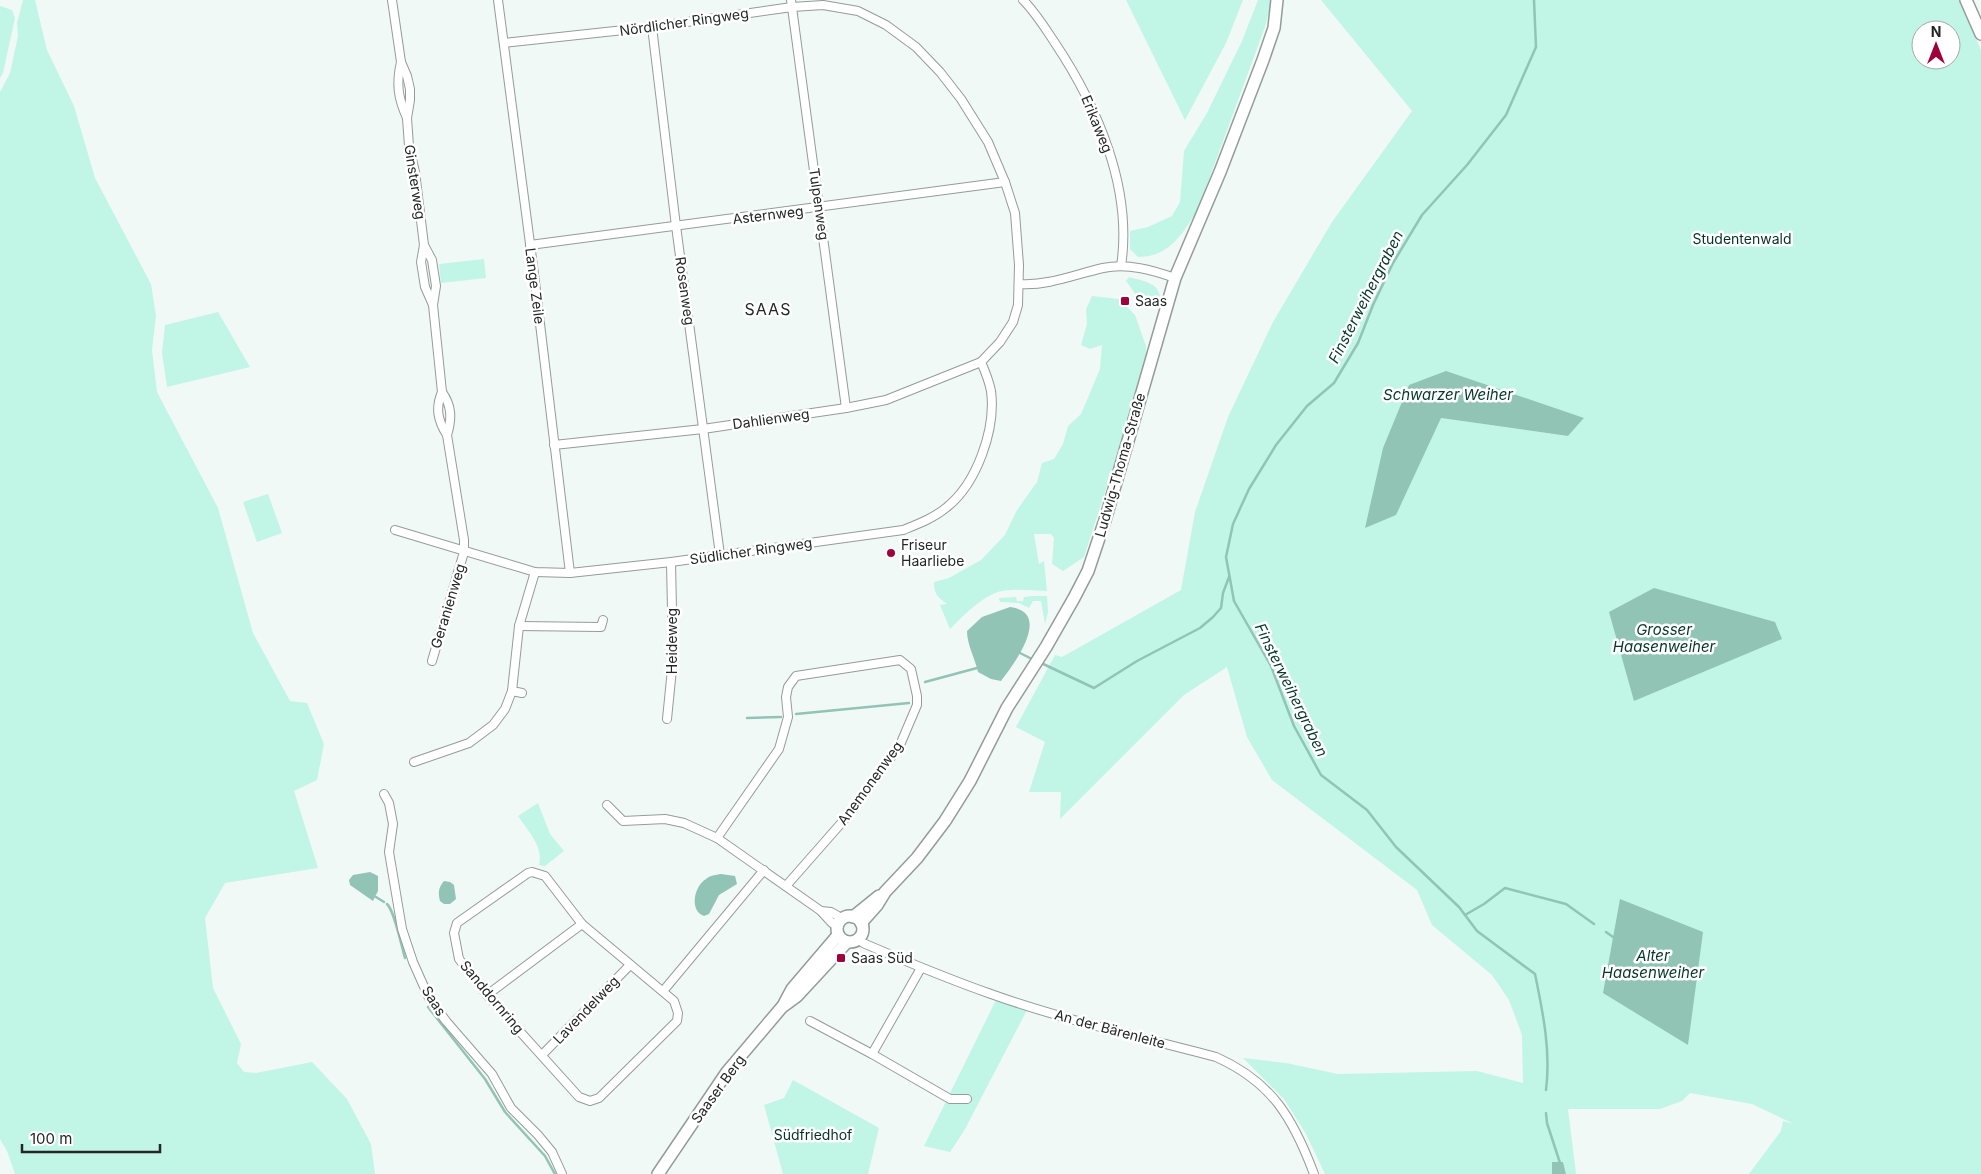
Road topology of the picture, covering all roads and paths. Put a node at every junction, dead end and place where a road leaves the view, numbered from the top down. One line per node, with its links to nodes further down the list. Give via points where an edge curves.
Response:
1 (392, 0): 10 (street, Ginsterweg)
2 (498, 0): 9 (street, Lange Zeile)
3 (1023, 0): 16 (street, Erikaweg, via 1074,71 1096,116 1119,194)
4 (1277, 0): 17 (street, Ludwig-Thoma-Straße, via 1274,28 1263,60)
5 (1966, 0): 8 (street)
6 (792, 4): 7 (street, Nördlicher Ringweg); 12 (street, Nördlicher Ringweg, via 858,11 886,25 916,47 961,99 988,142); 13 (street, Tulpenweg)
7 (652, 28): 9 (street, Nördlicher Ringweg); 14 (street, Rosenweg)
8 (1981, 34)
9 (504, 43): 15 (street, Lange Zeile)
10 (400, 62): 11 (street, Ginsterweg, via 397,89); 11 (street, Ginsterweg, via 410,88)
11 (407, 118): 20 (street, Ginsterweg, via 424,245 421,262 425,287 433,305)
12 (1005, 182): 13 (street, Asternweg); 18 (street, Nördlicher Ringweg, via 1015,213)
13 (820, 208): 14 (street, Asternweg); 21 (street, Tulpenweg)
14 (676, 226): 15 (street, Asternweg); 22 (street, Rosenweg)
15 (530, 245): 24 (street, Lange Zeile)
16 (1121, 266): 17 (street, via 1146,268); 18 (street, via 1030,285)
17 (1176, 278): 44 (street, Ludwig-Thoma-Straße, via 1106,517 1088,570 1074,598 1007,708 970,781 945,821 877,906)
18 (1020, 284): 19 (street, Nördlicher Ringweg, via 1013,322)
19 (981, 362): 21 (street, Dahlienweg, via 886,400); 27 (street, Südlicher Ringweg, via 991,391 985,444 965,490 947,508 903,530)
20 (442, 392): 23 (street, Ginsterweg, via 449,405 451,421); 23 (street, Ginsterweg, via 438,408 440,424)
21 (846, 408): 22 (street, Dahlienweg)
22 (704, 430): 24 (street, Dahlienweg); 27 (street, Rosenweg)
23 (448, 435): 26 (street, Ginsterweg)
24 (554, 445): 30 (street, Lange Zeile)
25 (395, 530): 26 (street, Südlicher Ringweg)
26 (464, 552): 29 (street, Südlicher Ringweg); 33 (street, Geranienweg)
27 (720, 555): 28 (street, Südlicher Ringweg)
28 (671, 562): 30 (street, Südlicher Ringweg); 36 (street, Heideweg, via 673,659)
29 (535, 572): 30 (street, Südlicher Ringweg); 32 (street)
30 (570, 573)
31 (603, 620): 32 (street, via 601,627)
32 (519, 626): 34 (street)
33 (432, 661)
34 (512, 691): 35 (street); 37 (street, via 505,709 493,725 472,741)
35 (522, 693)
36 (667, 719)
37 (414, 762)
38 (384, 794): 54 (street, Saas, via 393,824 389,852 402,929 429,998 492,1074 511,1108 552,1152)
39 (607, 805): 40 (street, via 623,822 666,819 684,823)
40 (717, 838): 41 (street); 42 (street, Anemonenweg, via 779,749 788,717 788,687 796,676 900,660 911,669 917,706 900,746 851,812)
41 (764, 870): 42 (street); 48 (street)
42 (786, 886): 44 (street, via 820,911 832,912)
43 (582, 924): 46 (street, Sanddornring); 49 (street); 49 (street, Sanddornring, via 545,876 532,872 457,923 454,933 459,959)
44 (847, 927): 45 (street, via 851,942); 55 (street, Saaser Berg, via 797,996 782,1007 727,1072)
45 (859, 939): 47 (street, An der Bärenleite)
46 (630, 966): 48 (street, Sanddornring); 52 (street, Lavendelweg)
47 (921, 968): 51 (street); 56 (street, An der Bärenleite, via 992,995 1235,1065 1278,1102 1289,1118)
48 (664, 990): 52 (street, Sanddornring, via 674,1001 677,1020 599,1098 590,1101 578,1097)
49 (487, 995): 52 (street, Sanddornring)
50 (810, 1021): 51 (street)
51 (872, 1054): 53 (street, via 950,1099)
52 (542, 1055)
53 (966, 1098)
54 (562, 1174)
55 (658, 1174)
56 (1314, 1174)

